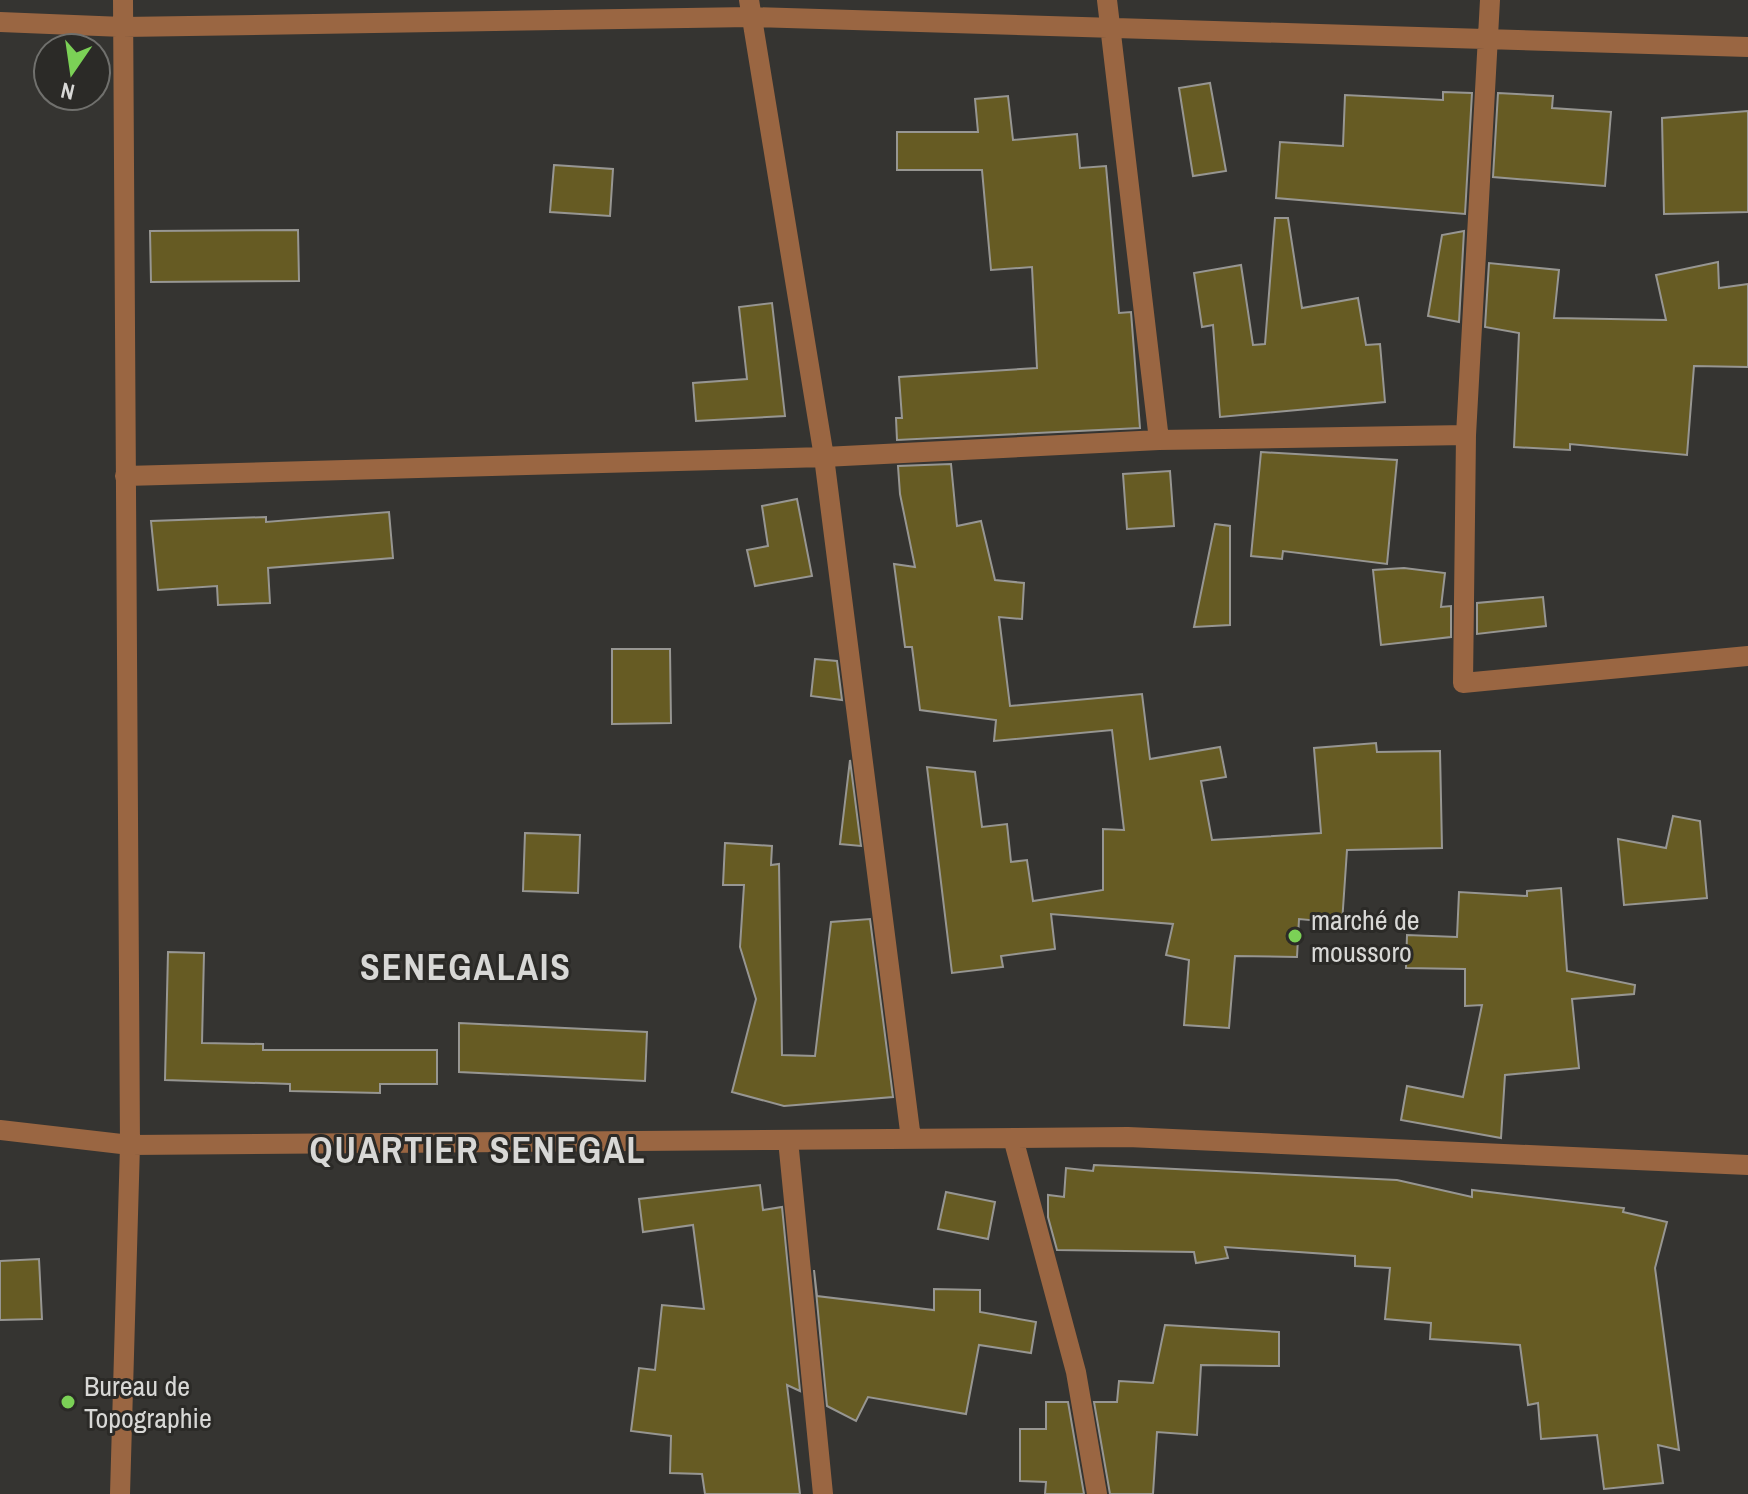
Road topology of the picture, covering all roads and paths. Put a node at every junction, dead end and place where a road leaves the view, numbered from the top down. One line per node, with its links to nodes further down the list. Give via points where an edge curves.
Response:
1 (123, 0): 6 (street)
2 (1107, 0): 7 (street)
3 (1490, 0): 8 (street)
4 (750, 8): 6 (street); 7 (street); 12 (street)
5 (0, 22): 6 (street)
6 (123, 27): 13 (street)
7 (1111, 30): 8 (street); 11 (street)
8 (1488, 42): 9 (street); 10 (street)
9 (1748, 47)
10 (1466, 435): 11 (street); 14 (street, via 1463,683)
11 (1159, 440): 12 (street)
12 (824, 457): 13 (street); 17 (street)
13 (125, 476): 19 (street)
14 (1748, 656)
15 (0, 1130): 19 (street)
16 (1013, 1138): 17 (street); 20 (street, via 1128,1137); 23 (street, via 1076,1372)
17 (911, 1139): 18 (street)
18 (788, 1140): 19 (street); 22 (street)
19 (130, 1145): 21 (street)
20 (1748, 1165)
21 (120, 1494)
22 (823, 1494)
23 (1097, 1494)

